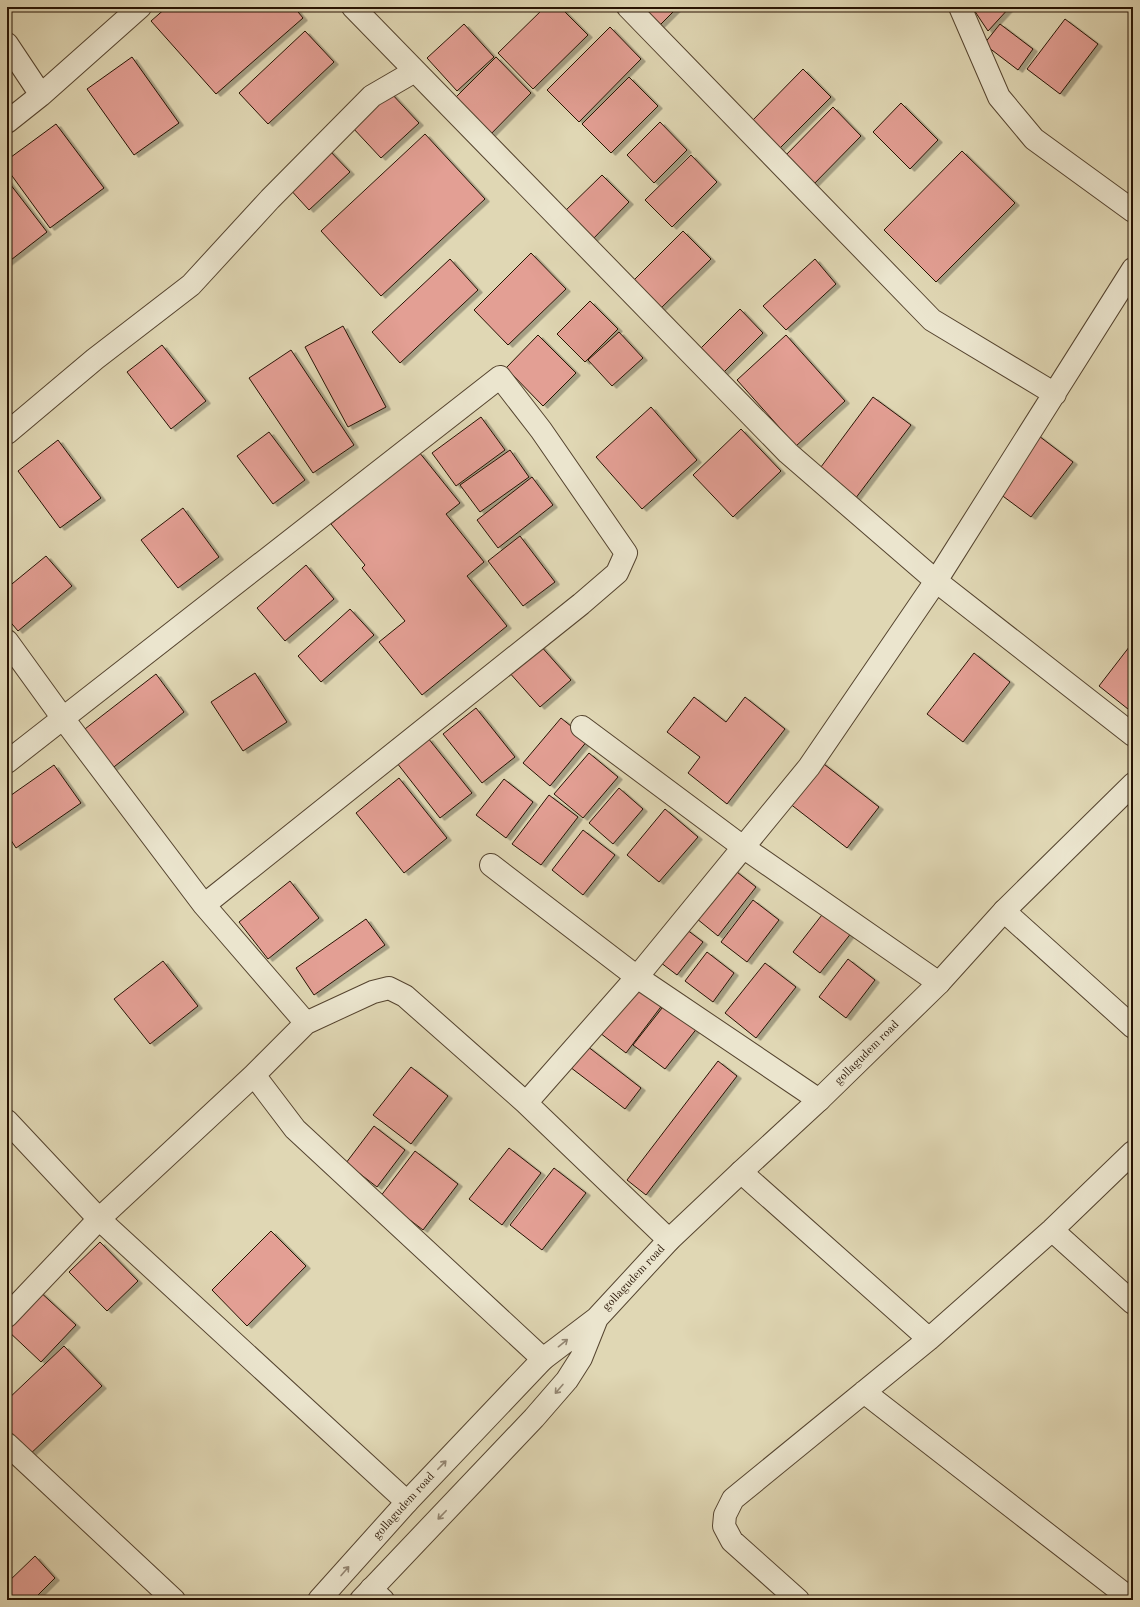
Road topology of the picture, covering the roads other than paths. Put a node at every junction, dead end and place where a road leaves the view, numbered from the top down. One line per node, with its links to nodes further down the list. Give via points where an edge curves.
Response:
1 (140, 7): 7 (street)
2 (353, 7): 6 (street)
3 (628, 7): 11 (street, via 932,320)
4 (960, 7): 9 (street, via 999,97 1034,139)
5 (7, 44): 7 (street)
6 (415, 71): 12 (street, via 372,96 270,199 192,285); 13 (street, via 788,453)
7 (41, 95): 8 (street)
8 (7, 122)
9 (1133, 211)
10 (1133, 269): 11 (street)
11 (1054, 394): 13 (street)
12 (7, 432)
13 (936, 582): 17 (street); 20 (street, via 809,767)
14 (7, 641): 15 (street)
15 (62, 718): 18 (street); 22 (street); 22 (street, via 500,377 541,430 626,553 617,573)
16 (582, 727): 20 (street)
17 (1133, 735)
18 (7, 762)
19 (1133, 784): 23 (street, gollagudem road)
20 (743, 847): 24 (street); 25 (street)
21 (492, 865): 24 (street)
22 (204, 906): 26 (street)
23 (1004, 910): 25 (street, gollagudem road); 27 (street)
24 (637, 977): 29 (street); 30 (street)
25 (939, 983): 29 (street, gollagudem road)
26 (306, 1023): 28 (street); 30 (street, via 373,992 388,988 405,996)
27 (1133, 1027)
28 (254, 1075): 34 (street); 41 (street, via 296,1129)
29 (820, 1100): 33 (street, gollagudem road)
30 (526, 1103): 36 (street)
31 (7, 1121): 34 (street)
32 (1133, 1152): 35 (street)
33 (741, 1172): 36 (street, gollagudem road); 40 (street)
34 (99, 1219): 38 (street); 44 (street)
35 (1052, 1230): 37 (street); 40 (street)
36 (669, 1240): 39 (street, gollagudem road)
37 (1133, 1304)
38 (7, 1316)
39 (597, 1318): 41 (street, gollagudem road, one-way to 39); 45 (street, gollagudem road, one-way to 45, via 581,1358 567,1380)
40 (929, 1339): 42 (street)
41 (543, 1359): 44 (street, gollagudem road, one-way to 41)
42 (864, 1392): 48 (street, via 733,1499 725,1515 724,1526 732,1541); 49 (street)
43 (7, 1444): 46 (street)
44 (407, 1502): 47 (street, gollagudem road, one-way to 44)
45 (372, 1596)
46 (174, 1600)
47 (319, 1600)
48 (798, 1600)
49 (1132, 1600)

